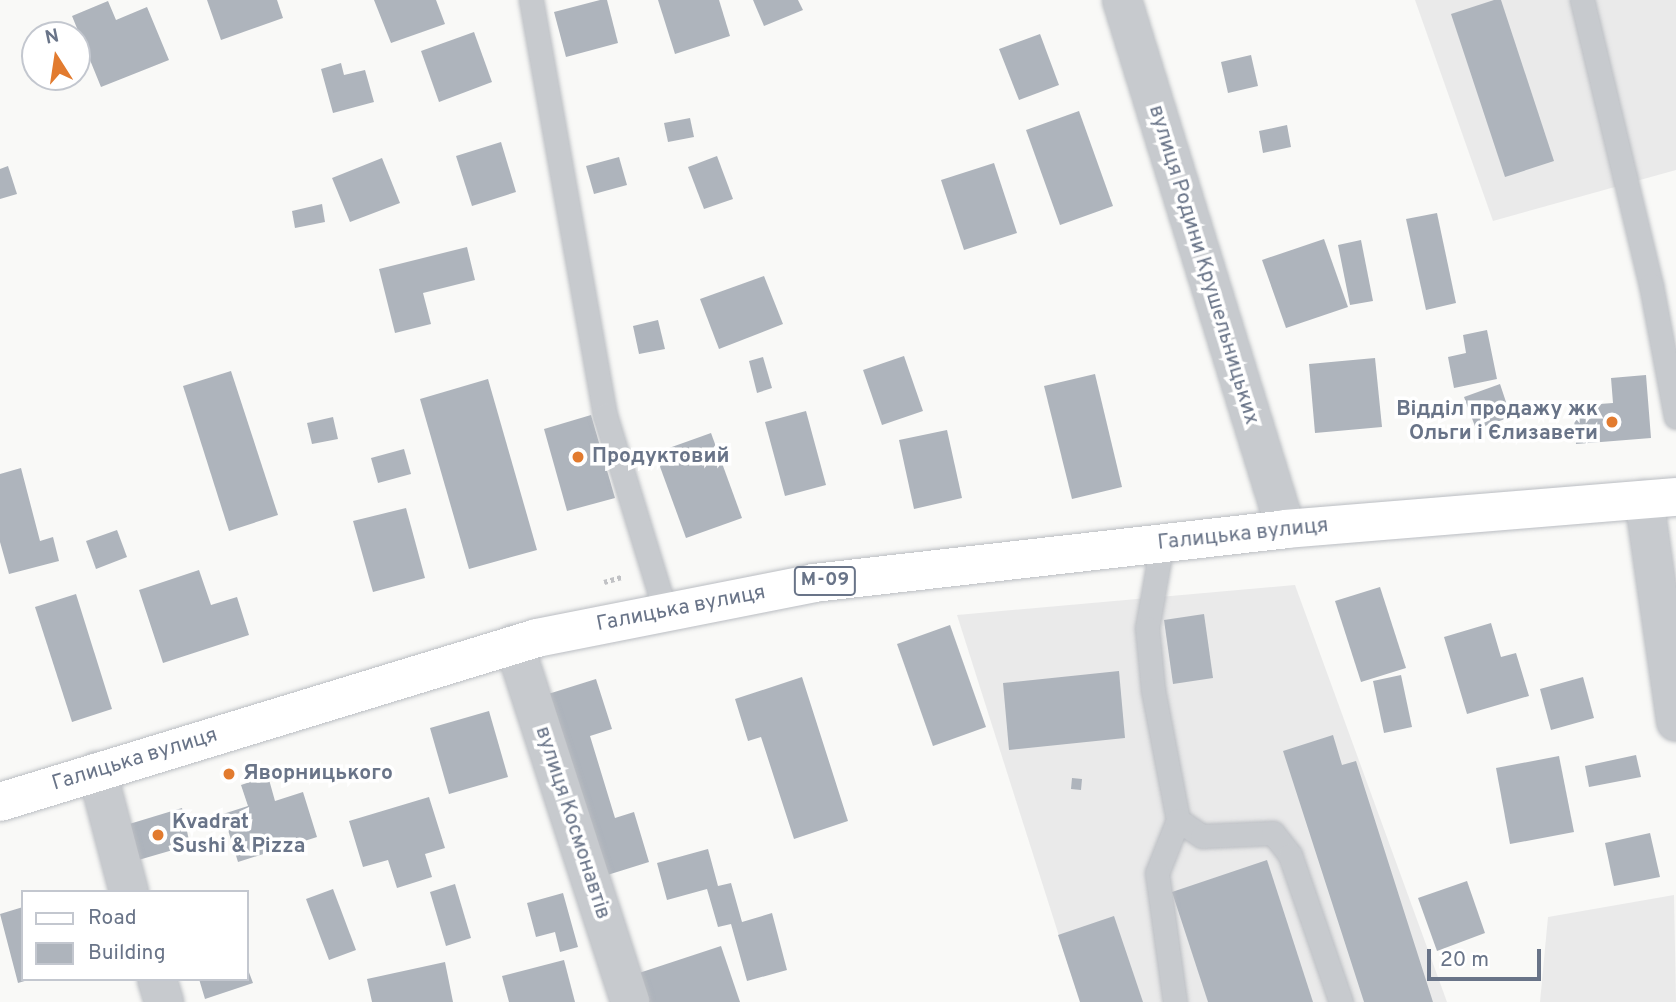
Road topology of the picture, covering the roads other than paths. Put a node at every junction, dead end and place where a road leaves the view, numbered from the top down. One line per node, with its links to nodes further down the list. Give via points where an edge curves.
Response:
1 (531, 0): 8 (lane, via 606,415)
2 (1122, 0): 6 (street, вулиця Родини Крушельницьких)
3 (1582, 0): 4 (lane, via 1651,285)
4 (1676, 417)
5 (1660, 498): 6 (main road, Галицька вулиця / М-09); 10 (street)
6 (1286, 530): 7 (main road, Галицька вулиця / М-09)
7 (1162, 543): 8 (main road, Галицька вулиця / М-09, via 814,583); 13 (lane, via 1147,628 1153,691)
8 (665, 610): 9 (main road, Галицька вулиця / М-09)
9 (514, 644): 11 (main road, Галицька вулиця / М-09); 17 (street, вулиця Космонавтів)
10 (1676, 722)
11 (97, 771): 12 (main road, Галицька вулиця / М-09); 14 (street)
12 (0, 802)
13 (1178, 820): 18 (lane, via 1157,873); 19 (lane, via 1202,835 1273,833 1290,855)
14 (128, 890)
15 (158, 981): 16 (street)
16 (164, 1002)
17 (630, 1002)
18 (1175, 1002)
19 (1341, 1002)

